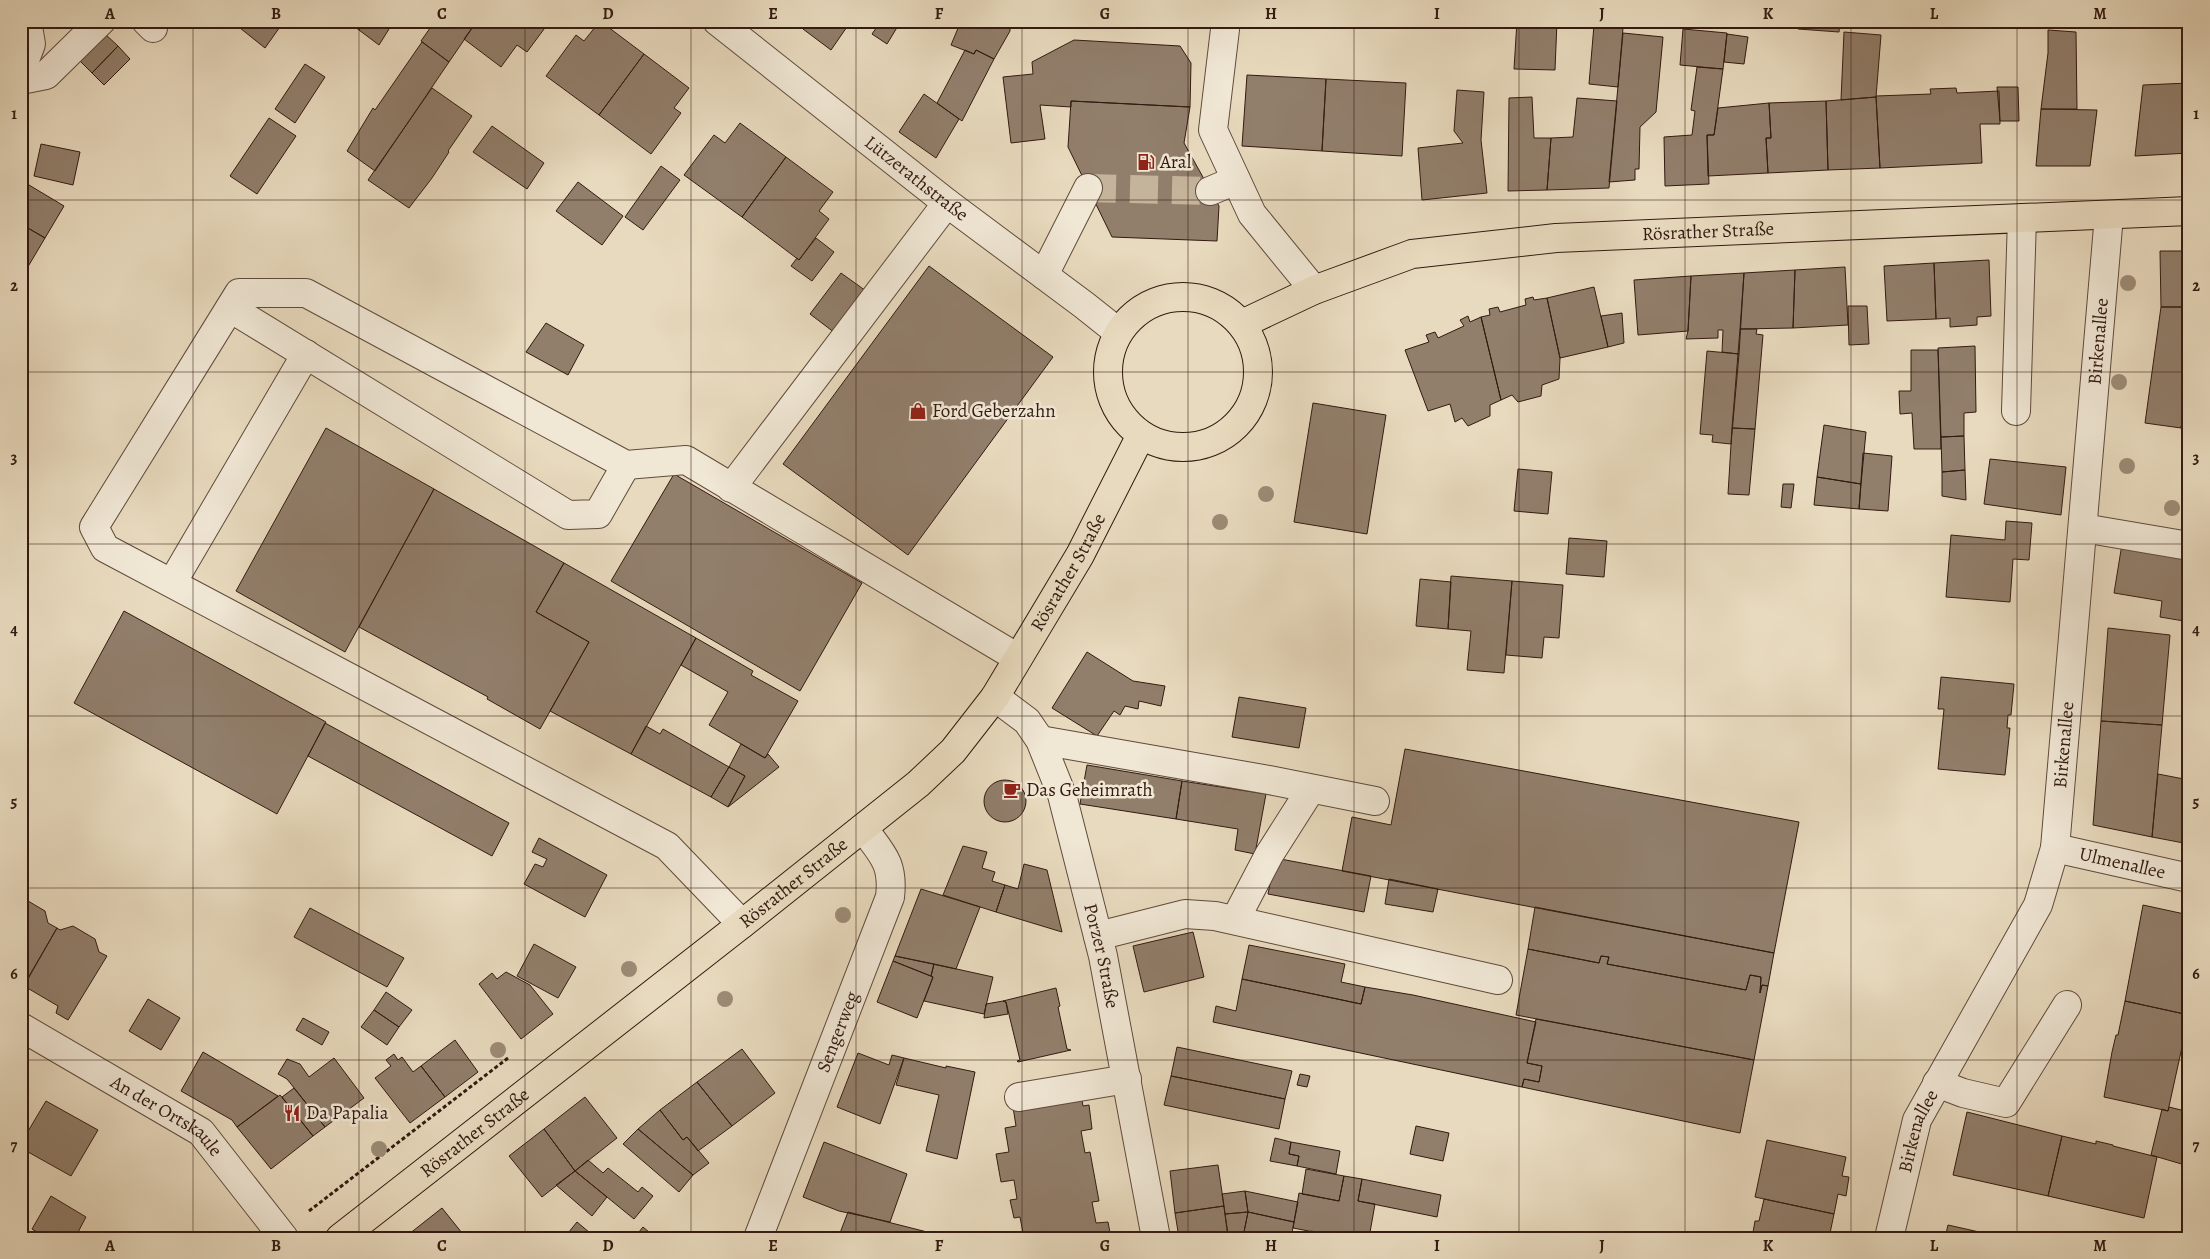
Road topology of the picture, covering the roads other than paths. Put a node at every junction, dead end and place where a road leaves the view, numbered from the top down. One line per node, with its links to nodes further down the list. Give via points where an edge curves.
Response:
1 (27, 21): 5 (street, via 31,44)
2 (101, 21): 6 (street, via 46,76)
3 (717, 21): 10 (street, Lützerathstraße)
4 (1226, 21): 7 (street, via 1213,130)
5 (21, 71)
6 (21, 80)
7 (1236, 180): 9 (street); 15 (street, via 1252,214)
8 (1088, 188): 14 (street)
9 (1210, 191)
10 (947, 203): 14 (street, Lützerathstraße); 23 (street)
11 (2189, 211): 12 (main road, Rösrather Straße)
12 (2110, 215): 13 (main road, Rösrather Straße); 24 (street, Birkenallee)
13 (2022, 218): 15 (main road, Rösrather Straße, via 1556,238 1412,254); 20 (street)
14 (1044, 275): 18 (street, Lützerathstraße)
15 (1314, 290): 17 (main road, Rösrather Straße)
16 (230, 308): 19 (street); 22 (street, via 239,293 306,293); 26 (street, via 94,527 105,548)
17 (1242, 324): 18 (main road, via 1224,308 1202,298 1178,296 1154,301 1133,314); 21 (main road, via 1254,345 1258,368 1256,392 1246,413 1230,431 1210,443 1186,447 1163,445)
18 (1118, 332): 21 (main road, via 1109,354 1107,377 1112,400 1124,419)
19 (306, 354): 22 (street, via 568,515 598,514); 26 (street)
20 (2016, 411)
21 (1141, 435): 27 (main road, Rösrather Straße, via 1080,555)
22 (626, 465): 23 (street, via 686,460)
23 (731, 488): 27 (street)
24 (2083, 528): 25 (street); 33 (street, Birkenallee)
25 (2189, 546)
26 (172, 583): 36 (street, via 667,846)
27 (1018, 658): 28 (main road, Rösrather Straße)
28 (996, 696): 29 (street, Porzer Straße, via 1027,721); 32 (main road, Rösrather Straße, via 953,751)
29 (1040, 740): 30 (street); 37 (street, Porzer Straße, via 1062,795)
30 (1311, 789): 31 (street); 35 (street, via 1269,855)
31 (1375, 801)
32 (863, 828): 36 (main road, Rösrather Straße); 46 (street, Sengerweg, via 887,862 892,879 890,897)
33 (2055, 848): 34 (street, Ulmenallee); 42 (street, Birkenallee, via 2038,906)
34 (2189, 878)
35 (1235, 920): 37 (street, via 1185,914); 38 (street)
36 (742, 924): 45 (main road, Rösrather Straße)
37 (1098, 936): 41 (street, Porzer Straße)
38 (1498, 980)
39 (2067, 1005): 42 (street, via 2006,1104)
40 (21, 1027): 44 (street, An der Ortskaule, via 201,1132)
41 (1127, 1079): 43 (street); 47 (street, Porzer Straße)
42 (1937, 1083): 48 (street, Birkenallee, via 1916,1120)
43 (1019, 1097)
44 (284, 1238)
45 (340, 1238)
46 (758, 1238)
47 (1156, 1238)
48 (1889, 1238)

